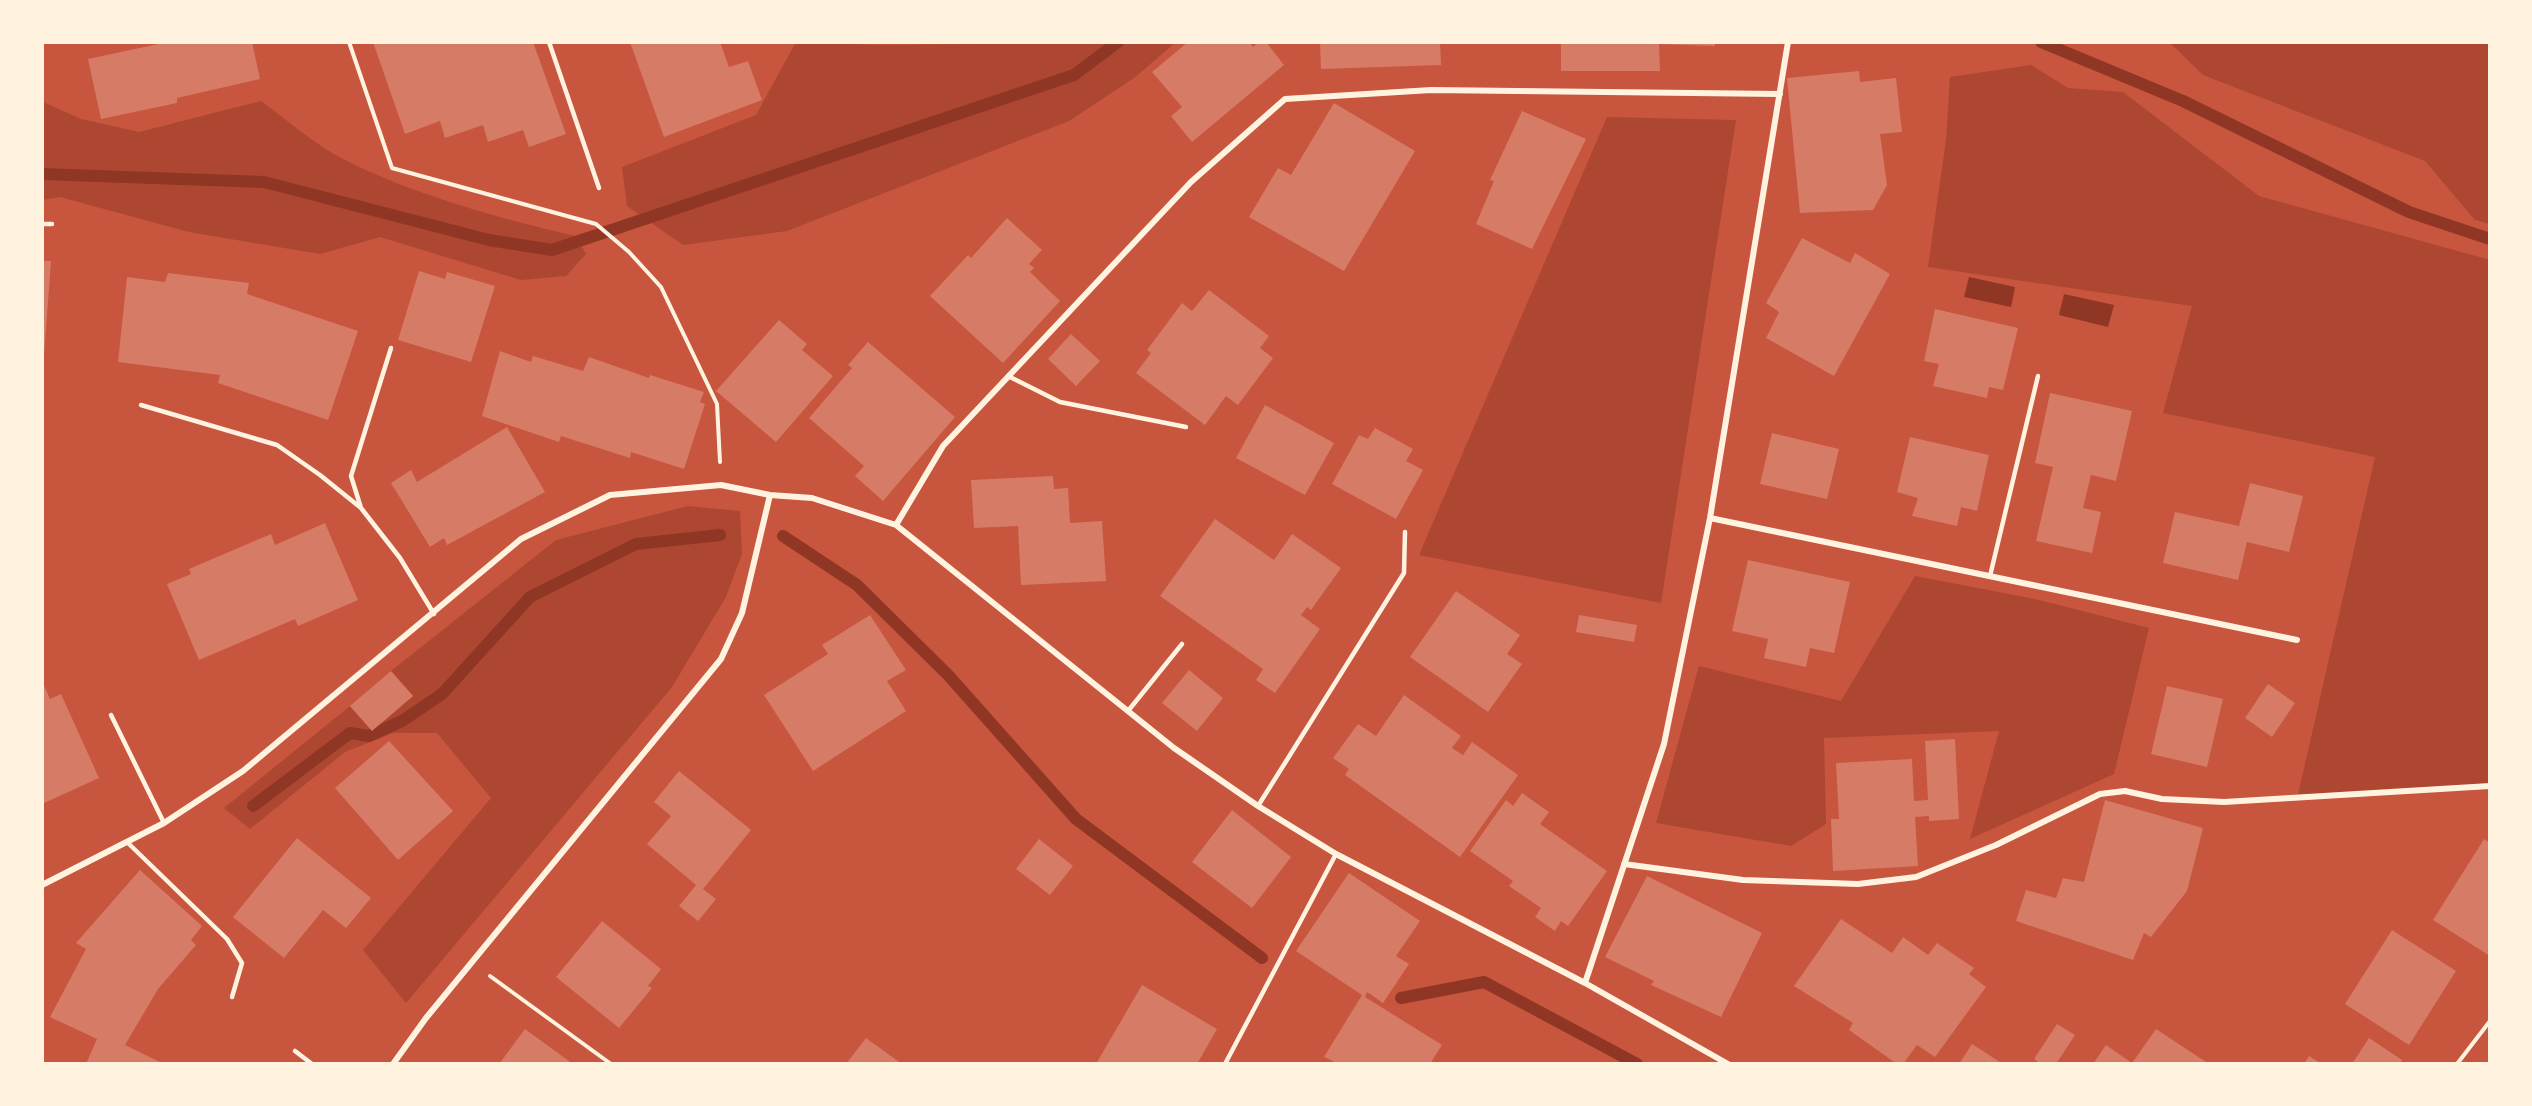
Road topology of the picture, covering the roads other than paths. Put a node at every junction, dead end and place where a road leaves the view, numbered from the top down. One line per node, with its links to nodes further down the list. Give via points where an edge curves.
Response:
1 (549, 42): 4 (lane)
2 (1788, 42): 3 (street)
3 (1780, 94): 8 (street, via 1431,90 1285,99 1191,182); 14 (street)
4 (600, 188)
5 (42, 224): 6 (lane)
6 (52, 225)
7 (392, 348): 13 (lane, via 351,476)
8 (1008, 376): 11 (lane, via 1060,402); 15 (street, via 943,446)
9 (2038, 376): 17 (lane)
10 (141, 405): 13 (lane, via 277,445)
11 (1186, 427)
12 (770, 495): 15 (street, via 812,498); 18 (street, via 721,485 610,495 521,539); 34 (street, via 742,613 721,659)
13 (361, 508): 18 (lane, via 400,558)
14 (1710, 518): 17 (street); 28 (street, via 1664,744)
15 (896, 525): 21 (street)
16 (1405, 532): 24 (lane, via 1404,573)
17 (1990, 576): 19 (street)
18 (434, 615): 25 (street, via 243,771)
19 (2298, 640)
20 (1182, 644): 21 (lane)
21 (1128, 711): 24 (street)
22 (111, 716): 25 (lane)
23 (2490, 786): 28 (street, via 2224,802 2162,799 2124,791 2100,794 1996,845 1916,877 1858,884 1743,880)
24 (1258, 806): 27 (street)
25 (164, 823): 26 (street)
26 (128, 843): 29 (street); 31 (lane, via 227,939 242,963)
27 (1336, 854): 30 (street); 35 (lane)
28 (1624, 864): 30 (street)
29 (42, 885)
30 (1585, 983): 36 (street)
31 (232, 996)
32 (295, 1051): 33 (lane)
33 (312, 1064)
34 (393, 1064)
35 (1225, 1064)
36 (1728, 1064)

